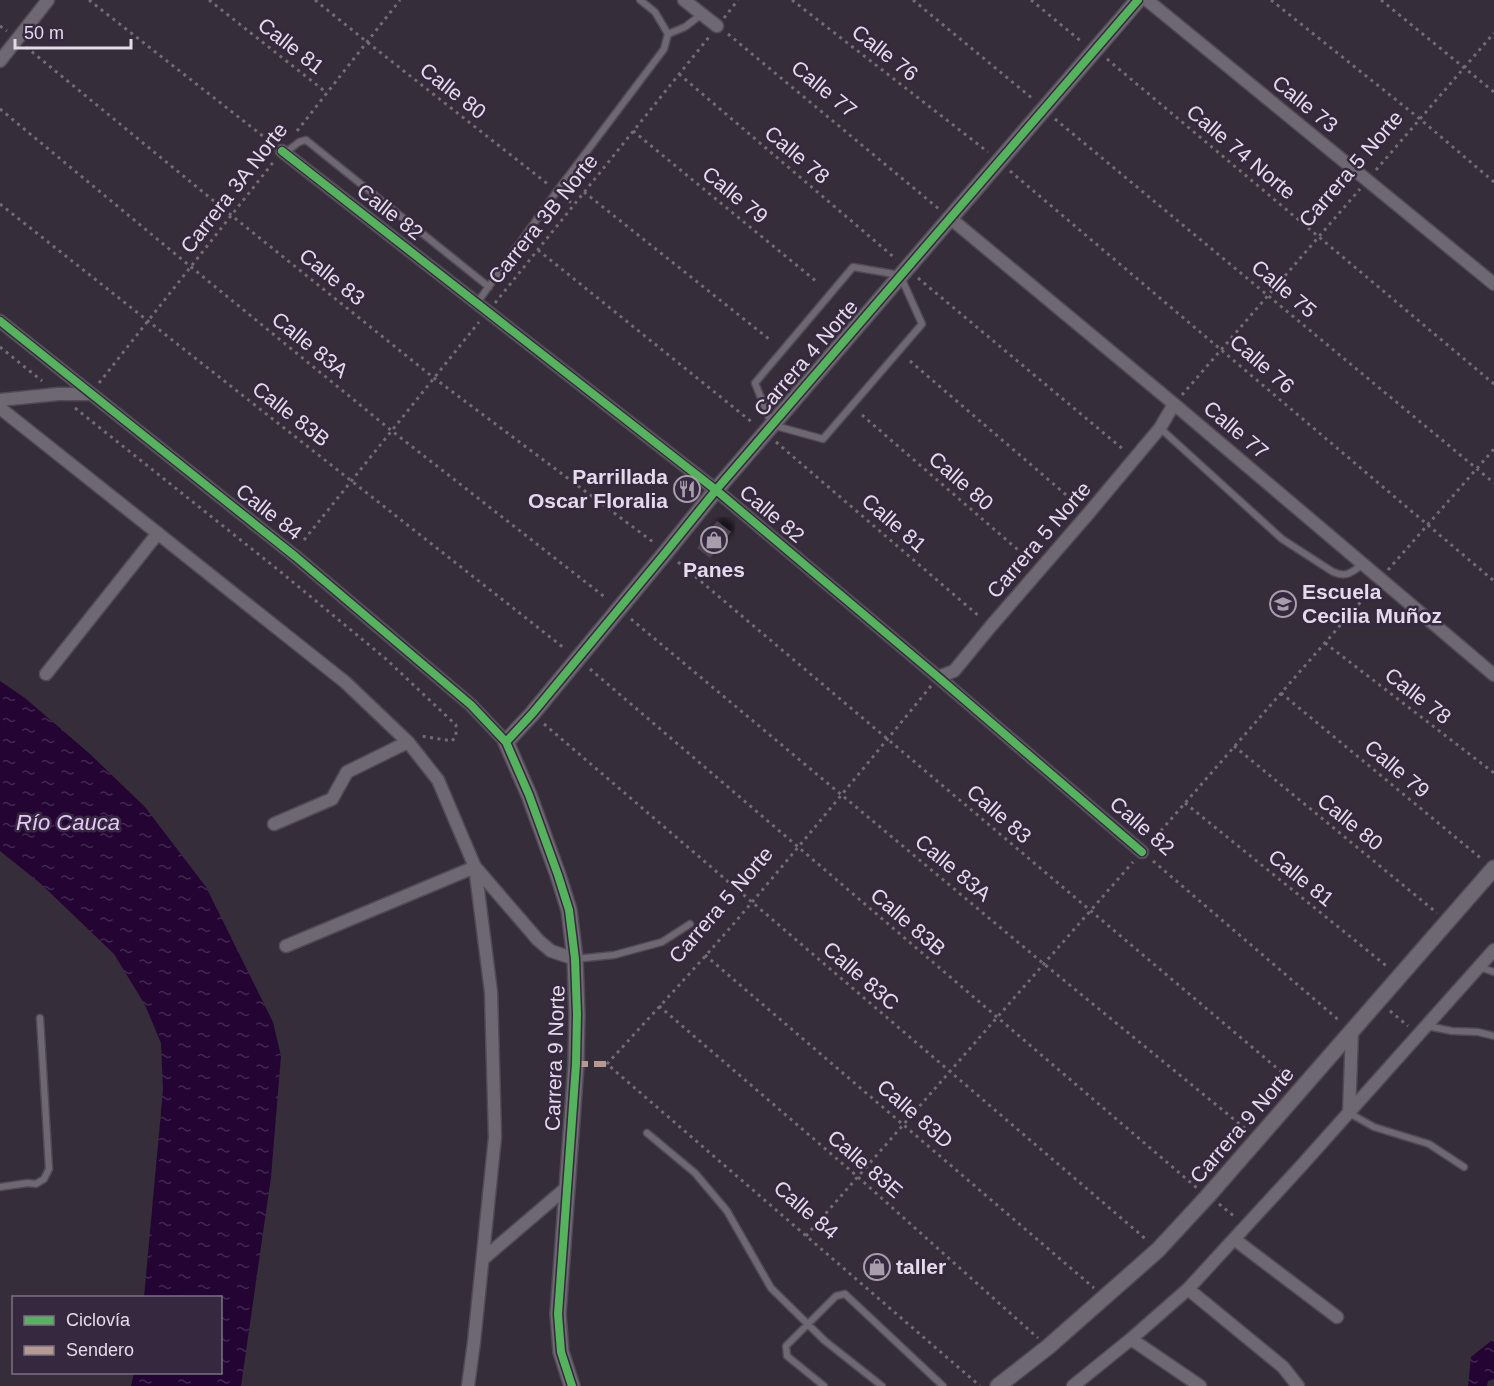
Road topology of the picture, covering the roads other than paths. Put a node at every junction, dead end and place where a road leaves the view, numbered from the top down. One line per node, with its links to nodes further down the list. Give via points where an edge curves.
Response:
1 (48, 0): 9 (street)
2 (640, 0): 8 (lane, via 655,12)
3 (684, 0): 6 (street)
4 (1138, 0): 11 (street, Carrera 4 Norte)
5 (1147, 0): 13 (street, Calle 73)
6 (702, 14): 7 (street); 8 (lane)
7 (717, 26)
8 (668, 34): 14 (lane, via 664,49)
9 (0, 61)
10 (284, 152): 14 (lane, via 306,140); 15 (street, Calle 82)
11 (945, 213): 12 (street, Carrera 4 Norte); 19 (street, Calle 77)
12 (900, 275): 21 (street, Carrera 4 Norte); 21 (lane, via 853,267 755,383); 21 (lane, via 922,324 824,439)
13 (1494, 284)
14 (489, 287): 15 (lane)
15 (477, 303): 23 (street, Calle 82)
16 (0, 321): 17 (street, Calle 84)
17 (91, 394): 18 (street); 30 (street, Calle 84, via 296,557 471,705)
18 (0, 400)
19 (1174, 404): 22 (street, Carrera 5 Norte); 25 (street, Calle 77)
20 (0, 408): 24 (street)
21 (772, 425): 23 (street, Carrera 4 Norte)
22 (1160, 428): 25 (lane, via 1282,539 1341,575); 28 (street, Carrera 5 Norte, via 954,671)
23 (716, 490): 28 (street, Calle 82); 30 (street, Carrera 4 Norte)
24 (158, 533): 26 (street); 29 (street, via 345,682)
25 (1363, 564): 27 (street, Calle 77)
26 (46, 674)
27 (1494, 675)
28 (938, 677): 32 (street, Calle 82)
29 (408, 742): 31 (street, via 347,772 332,799); 33 (street, via 438,780)
30 (506, 742): 38 (street, Carrera 9 Norte, via 564,893)
31 (274, 824)
32 (1142, 852)
33 (475, 867): 36 (street); 38 (street, via 538,940 551,951); 51 (street, via 491,992 495,1137)
34 (1494, 868): 42 (street, Carrera 9 Norte)
35 (690, 924): 38 (lane, via 662,942 614,955)
36 (286, 946)
37 (1494, 950): 39 (street)
38 (575, 959): 49 (street, Carrera 9 Norte, via 576,1064)
39 (1479, 967): 40 (lane); 43 (street)
40 (1494, 972)
41 (40, 1018): 48 (lane, via 49,1170 36,1184)
42 (1352, 1031): 45 (street); 61 (street, Carrera 9 Norte, via 1158,1250)
43 (1422, 1031): 44 (lane); 45 (street)
44 (1494, 1036)
45 (1349, 1113): 47 (lane, via 1374,1127 1429,1144); 50 (street)
46 (647, 1132): 54 (lane, via 708,1188 727,1211 771,1288)
47 (1464, 1167)
48 (0, 1187)
49 (566, 1188): 51 (street); 57 (street, Carrera 9 Norte, via 558,1314 561,1352)
50 (1234, 1239): 52 (street); 53 (street)
51 (483, 1259): 56 (street)
52 (1188, 1289): 55 (street); 64 (street, via 1284,1367)
53 (1337, 1317)
54 (808, 1324): 58 (lane, via 786,1346 788,1356); 59 (lane); 60 (lane, via 837,1296 845,1294)
55 (1131, 1339): 62 (street); 63 (street)
56 (468, 1386)
57 (572, 1386)
58 (824, 1386)
59 (882, 1386)
60 (943, 1386)
61 (999, 1386)
62 (1073, 1386)
63 (1200, 1386)
64 (1298, 1386)

